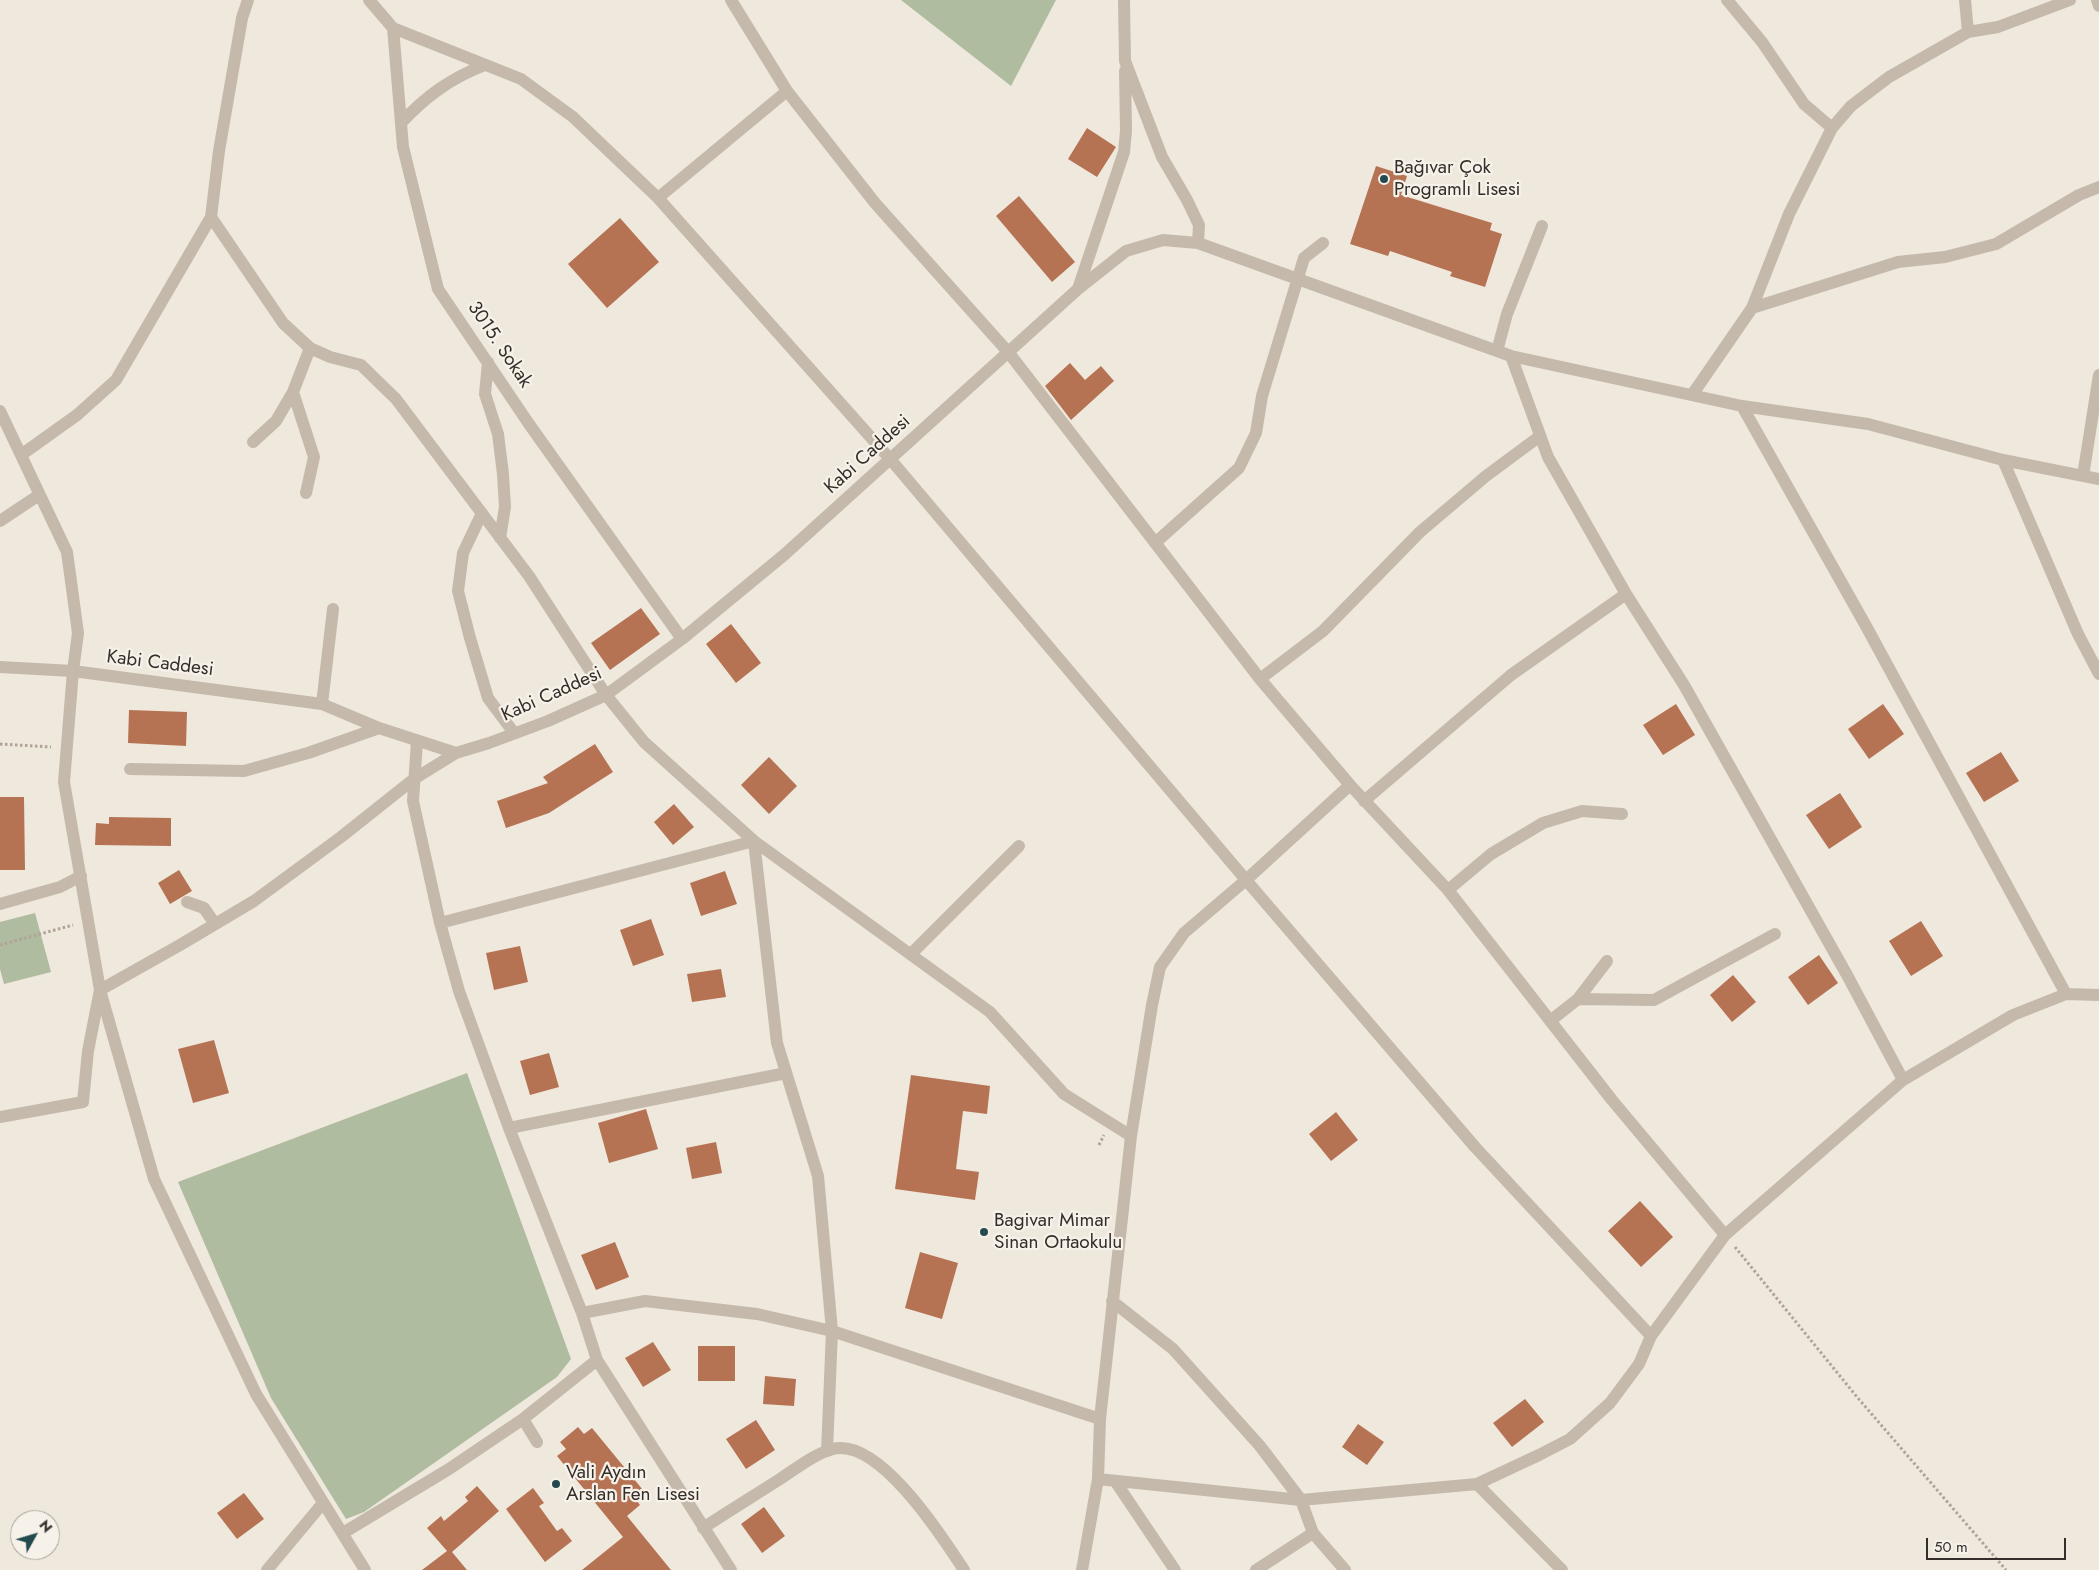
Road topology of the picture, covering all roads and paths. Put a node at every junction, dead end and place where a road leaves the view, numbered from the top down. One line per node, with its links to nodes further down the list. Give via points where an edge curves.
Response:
1 (248, 0): 19 (street, via 219,151)
2 (369, 0): 10 (street)
3 (731, 0): 14 (street)
4 (1124, 0): 12 (street)
5 (1727, 0): 16 (street, via 1762,42 1804,104)
6 (1965, 0): 11 (street)
7 (2070, 0): 11 (street, via 1998,27)
8 (2097, 0): 9 (street)
9 (2099, 6)
10 (393, 28): 13 (street); 15 (street, 3015. Sokak)
11 (1968, 32): 16 (street, via 1889,76 1851,106)
12 (1124, 61): 21 (street, via 1162,157 1199,225); 24 (street, via 1124,152)
13 (485, 65): 15 (street, via 449,81 421,101); 18 (street, via 521,79 573,117)
14 (787, 91): 18 (street); 28 (street, via 875,203)
15 (401, 123): 30 (street, 3015. Sokak, via 438,289)
16 (1832, 128): 25 (street, via 1789,214)
17 (2099, 186): 25 (street, via 1996,244 1945,257 1898,262)
18 (658, 198): 39 (street)
19 (211, 217): 26 (street, via 283,323); 38 (street, via 116,380 77,415)
20 (1542, 226): 27 (street)
21 (1198, 243): 23 (street, Kabi Caddesi); 24 (street, Kabi Caddesi, via 1163,240 1126,251)
22 (1323, 243): 23 (street, via 1304,258)
23 (1298, 279): 27 (street, Kabi Caddesi); 48 (street, via 1262,396 1256,433 1239,468)
24 (1078, 289): 28 (street, Kabi Caddesi)
25 (1752, 308): 33 (street)
26 (310, 348): 32 (street); 45 (street, via 360,365 375,378 396,399)
27 (1497, 351): 29 (street, Kabi Caddesi)
28 (1009, 353): 39 (street, Kabi Caddesi); 48 (street)
29 (1510, 356): 33 (street, Kabi Caddesi); 36 (street)
30 (488, 362): 47 (street, via 484,394 498,434 503,474 504,507); 51 (street, 3015. Sokak)
31 (2099, 375): 41 (street)
32 (293, 392): 37 (street, via 276,421); 43 (street, via 314,457)
33 (1692, 395): 34 (street, Kabi Caddesi)
34 (1742, 406): 40 (street, Kabi Caddesi, via 1868,424); 84 (street)
35 (0, 412): 38 (street)
36 (1540, 436): 49 (street, via 1548,457); 55 (street, via 1420,532 1323,630)
37 (253, 442)
38 (20, 455): 44 (street)
39 (890, 460): 51 (street, Kabi Caddesi, via 784,555); 72 (street)
40 (2003, 460): 41 (street, Kabi Caddesi); 54 (street, via 2078,634)
41 (2083, 476): 42 (street, Kabi Caddesi)
42 (2099, 479)
43 (306, 493)
44 (40, 495): 46 (street); 53 (street, via 67,552 78,633)
45 (482, 512): 47 (street); 59 (street, via 463,554 458,591 488,698)
46 (0, 520)
47 (500, 538): 56 (street, via 529,576)
48 (1155, 543): 55 (street)
49 (1626, 594): 67 (street, via 1511,675); 89 (street, via 1684,685)
50 (333, 608): 57 (street)
51 (682, 639): 56 (street, Kabi Caddesi)
52 (0, 668): 53 (street, Kabi Caddesi)
53 (73, 671): 57 (street, Kabi Caddesi); 62 (street)
54 (2099, 674)
55 (1260, 679): 66 (street)
56 (606, 695): 59 (street, Kabi Caddesi); 69 (street, via 644,742)
57 (322, 704): 58 (street, Kabi Caddesi)
58 (379, 728): 60 (street, Kabi Caddesi); 64 (street, via 244,771)
59 (514, 733): 63 (street, Kabi Caddesi)
60 (417, 740): 63 (street, Kabi Caddesi); 65 (street)
61 (0, 744): 62 (path)
62 (67, 746): 71 (street, via 64,782)
63 (456, 753): 65 (street)
64 (130, 769)
65 (414, 779): 77 (street, via 413,801); 78 (street, via 254,901)
66 (1350, 785): 67 (street); 72 (street)
67 (1364, 801): 73 (street)
68 (1622, 814): 73 (street, via 1582,811 1543,823 1491,854)
69 (754, 840): 77 (street); 81 (street); 88 (street, via 777,1043)
70 (1019, 846): 81 (street)
71 (81, 876): 75 (street, via 60,887); 76 (street)
72 (1246, 880): 92 (street, via 1184,933 1160,967); 97 (street, via 1476,1147)
73 (1448, 890): 87 (street)
74 (187, 902): 78 (street, via 204,908)
75 (0, 904)
76 (88, 920): 80 (path); 83 (street)
77 (440, 923): 91 (street, via 459,991)
78 (215, 924): 83 (street)
79 (1775, 934): 86 (street, via 1654,1000)
80 (0, 945)
81 (911, 954): 92 (street, via 990,1012 1064,1094)
82 (1607, 961): 86 (street)
83 (100, 990): 90 (street, via 88,1051 83,1102); 107 (street, via 154,1179 256,1394)
84 (2066, 994): 85 (street); 89 (street, via 2013,1015)
85 (2099, 995)
86 (1578, 999): 87 (street)
87 (1550, 1021): 93 (street)
88 (786, 1073): 91 (street); 96 (street, via 818,1176)
89 (1903, 1080): 93 (street)
90 (0, 1117)
91 (509, 1128): 95 (street)
92 (1131, 1136): 94 (street)
93 (1725, 1234): 97 (street); 120 (path, via 1857,1397)
94 (1112, 1302): 99 (street); 106 (street, via 1173,1349 1260,1446)
95 (582, 1314): 96 (street, via 645,1302 756,1314); 98 (street)
96 (832, 1331): 99 (street); 102 (street)
97 (1651, 1336): 105 (street, via 1639,1364 1610,1403 1570,1439)
98 (597, 1360): 100 (street); 108 (street)
99 (1100, 1418): 103 (street)
100 (523, 1419): 101 (street); 109 (street)
101 (537, 1442)
102 (827, 1451): 108 (street); 114 (street, via 834,1448 852,1450 874,1459 933,1523)
103 (1098, 1479): 104 (street); 115 (street)
104 (1115, 1481): 106 (street); 116 (street)
105 (1477, 1484): 106 (street); 119 (street)
106 (1301, 1500): 110 (street)
107 (323, 1503): 109 (street); 111 (street)
108 (703, 1528): 113 (street)
109 (343, 1533): 112 (street)
110 (1313, 1533): 117 (street); 118 (street)
111 (267, 1570)
112 (365, 1570)
113 (730, 1570)
114 (964, 1570)
115 (1082, 1570)
116 (1175, 1570)
117 (1256, 1570)
118 (1345, 1570)
119 (1562, 1570)
120 (2006, 1570)

